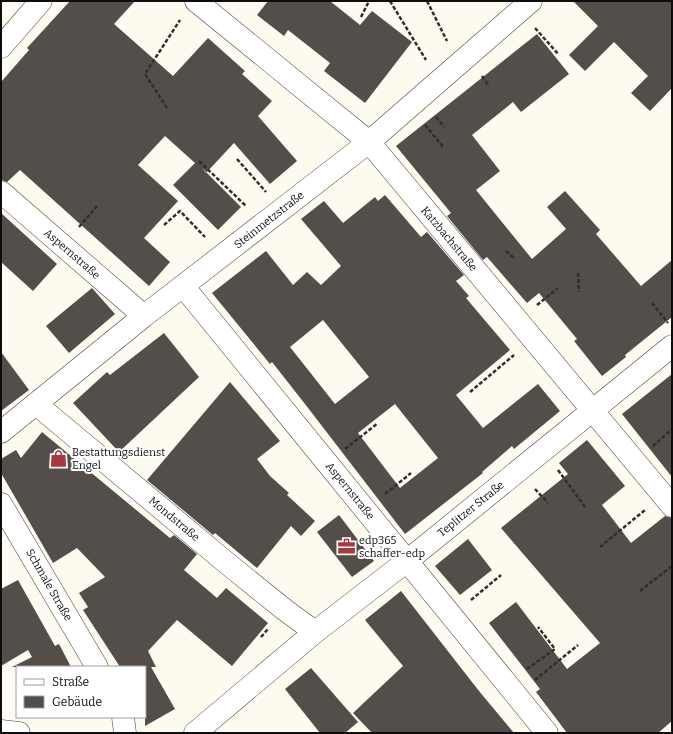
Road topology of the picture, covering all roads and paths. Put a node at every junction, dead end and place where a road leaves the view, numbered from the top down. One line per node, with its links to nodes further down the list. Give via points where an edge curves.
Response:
1 (41, 1): 8 (street)
2 (369, 1): 7 (path)
3 (390, 1): 11 (path)
4 (427, 1): 10 (path)
5 (525, 6): 9 (path); 10 (street, Steinmetzstraße)
6 (190, 8): 13 (path, via 145,74); 14 (street, Katzbachstraße)
7 (361, 17)
8 (1, 47)
9 (559, 55)
10 (459, 64): 11 (street, Steinmetzstraße)
11 (439, 81): 12 (street, Steinmetzstraße)
12 (410, 106): 14 (street, Steinmetzstraße); 15 (path)
13 (167, 108)
14 (369, 142): 19 (street, Steinmetzstraße); 31 (street, Katzbachstraße)
15 (444, 148)
16 (237, 159): 19 (path)
17 (199, 161): 20 (path)
18 (1, 192): 29 (street, Aspernstraße)
19 (282, 209): 20 (street, Steinmetzstraße)
20 (264, 224): 23 (street, Steinmetzstraße)
21 (164, 225): 23 (path, via 180,211)
22 (506, 251): 24 (path)
23 (222, 256): 26 (street, Steinmetzstraße)
24 (514, 258)
25 (578, 274): 27 (path)
26 (183, 286): 29 (street, Steinmetzstraße); 39 (street, Aspernstraße)
27 (579, 292)
28 (652, 303): 30 (path)
29 (144, 316): 34 (street, Steinmetzstraße)
30 (672, 328)
31 (533, 339): 33 (path); 35 (street, Katzbachstraße)
32 (672, 346): 35 (street, Teplitzer Straße)
33 (470, 392)
34 (36, 404): 37 (street, Steinmetzstraße); 52 (street, Mondstraße, via 273,601)
35 (592, 410): 38 (street, Teplitzer Straße); 41 (street, Katzbachstraße)
36 (378, 423): 39 (path)
37 (1, 432)
38 (544, 450): 43 (path); 46 (street, Teplitzer Straße)
39 (327, 463): 44 (street, Aspernstraße)
40 (411, 473): 44 (path)
41 (667, 501): 45 (path)
42 (1, 504): 54 (street, Schmale Straße)
43 (585, 507)
44 (366, 510): 46 (street, Aspernstraße)
45 (600, 547)
46 (407, 561): 50 (street, Aspernstraße); 52 (street, Teplitzer Straße)
47 (672, 566): 49 (path)
48 (502, 575): 50 (path)
49 (640, 592)
50 (452, 616): 55 (street, Aspernstraße)
51 (538, 627): 55 (path, via 555,649)
52 (315, 632): 60 (street, Teplitzer Straße)
53 (578, 645): 55 (path)
54 (96, 666)
55 (511, 689): 61 (street, Aspernstraße)
56 (123, 718): 59 (street)
57 (1, 731): 58 (street)
58 (19, 733)
59 (125, 733)
60 (195, 733)
61 (547, 733)

